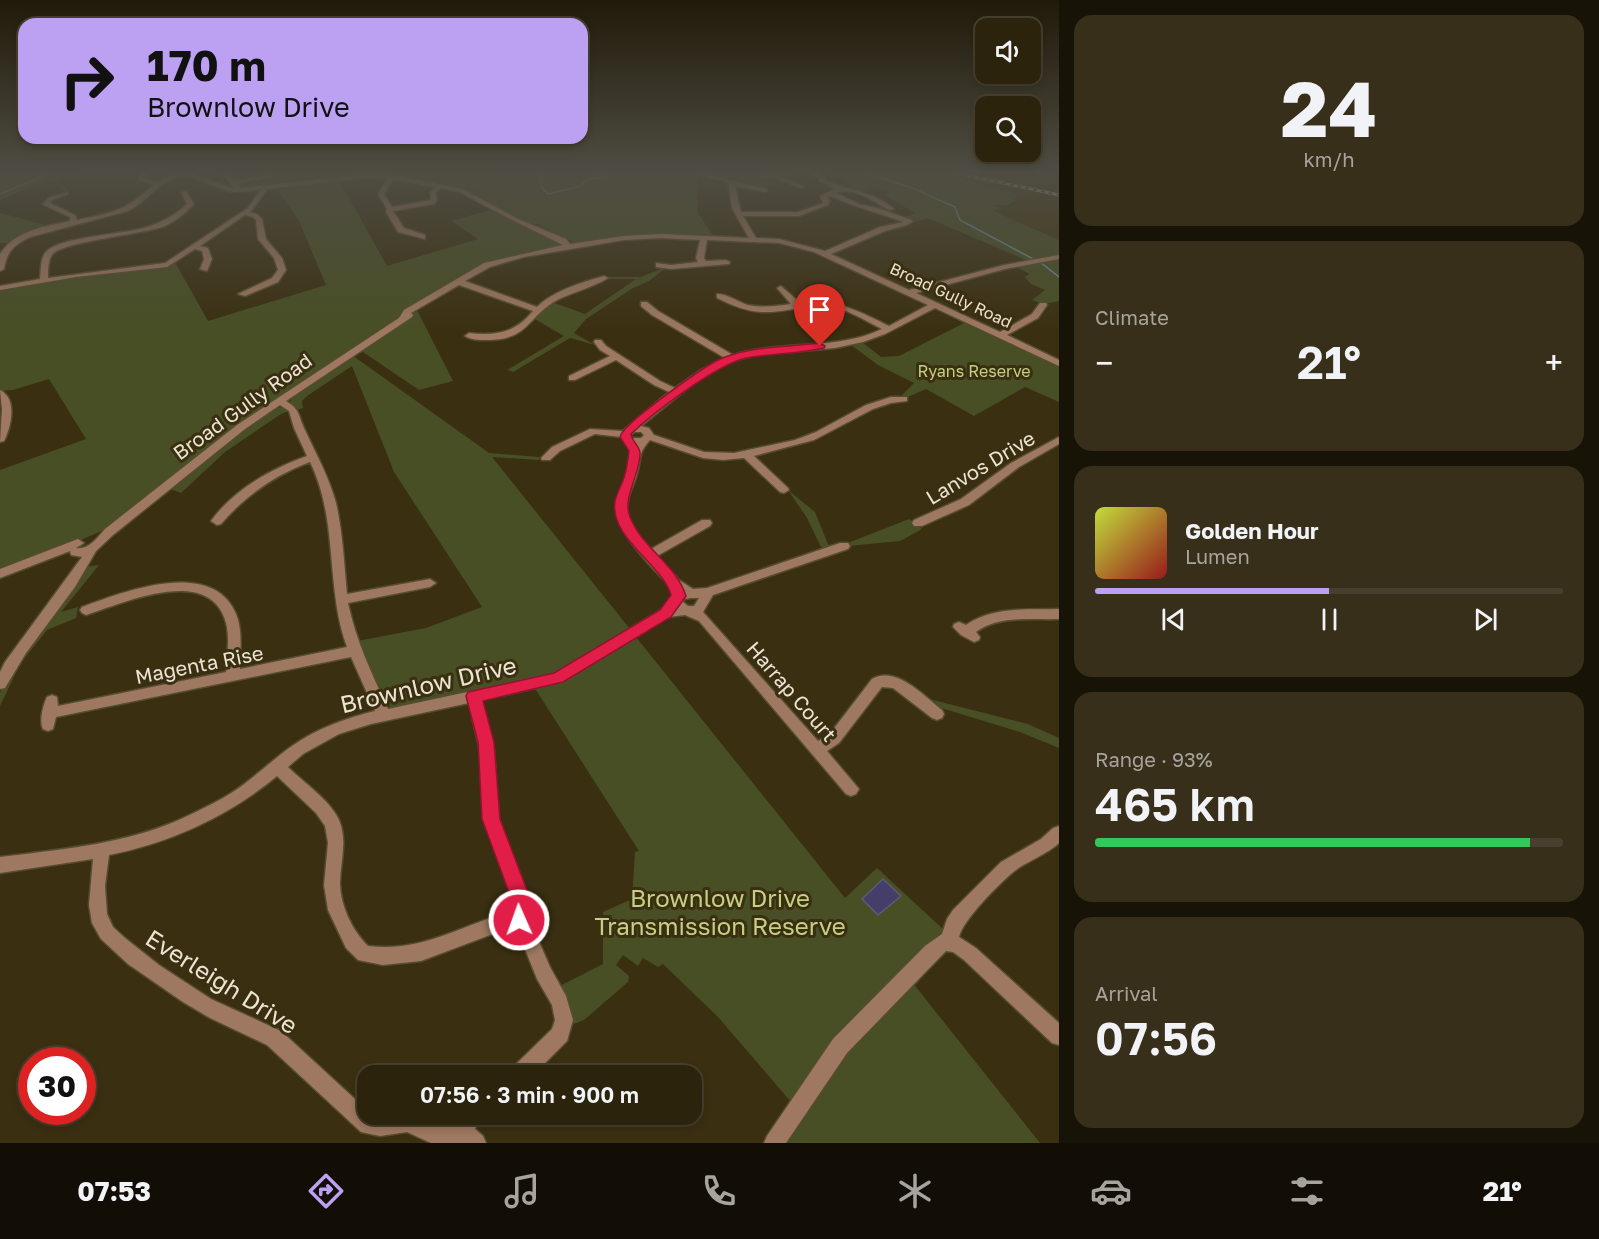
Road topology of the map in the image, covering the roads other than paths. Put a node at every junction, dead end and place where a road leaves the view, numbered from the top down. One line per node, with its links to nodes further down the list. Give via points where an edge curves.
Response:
1 (67, 224): 21 (street, via 47,228 14,244 4,252)
2 (157, 224): 25 (street, via 52,250 47,255)
3 (228, 224): 15 (street)
4 (259, 224): 29 (street, via 262,239 278,258 282,270 275,280)
5 (396, 224): 10 (street)
6 (530, 224): 9 (street)
7 (744, 224): 12 (street)
8 (897, 224): 16 (street)
9 (548, 234): 13 (street); 14 (street)
10 (422, 237)
11 (704, 238): 12 (street, Broad Gully Road); 13 (street, Broad Gully Road, via 634,237); 19 (street, via 700,258)
12 (754, 240): 16 (street, Broad Gully Road, via 794,243)
13 (577, 245): 14 (street, Broad Gully Road)
14 (568, 246): 24 (street, Broad Gully Road, via 502,260)
15 (195, 247): 22 (street, via 205,250 208,259); 25 (street, via 161,266)
16 (825, 254): 28 (street, Broad Gully Road)
17 (1059, 257): 28 (street, via 998,268)
18 (726, 262): 19 (street)
19 (703, 264): 20 (street)
20 (659, 265)
21 (0, 269)
22 (204, 269)
23 (604, 278): 35 (street, via 571,288)
24 (457, 281): 35 (street); 47 (street, Broad Gully Road)
25 (43, 282): 26 (street)
26 (0, 288)
27 (781, 288): 33 (street)
28 (907, 293): 34 (street, Broad Gully Road)
29 (242, 294)
30 (720, 296): 33 (street, via 755,310)
31 (644, 304): 41 (street, via 654,314)
32 (1043, 305): 38 (street, via 1034,317)
33 (798, 306): 36 (street, via 836,305)
34 (933, 306): 36 (street); 38 (street, Broad Gully Road)
35 (538, 310): 37 (street, via 526,324 503,336)
36 (887, 328): 41 (street, via 851,343)
37 (469, 336)
38 (999, 336): 42 (street, Broad Gully Road)
39 (598, 342): 40 (street)
40 (616, 357): 43 (street); 45 (street)
41 (732, 358): 45 (street, via 714,366)
42 (1059, 363)
43 (572, 378)
44 (0, 393): 49 (street, via 6,403 6,423)
45 (678, 393): 48 (street, via 643,422)
46 (904, 399): 51 (street, via 861,409 811,438)
47 (279, 401): 52 (street, via 293,409); 59 (street, Broad Gully Road)
48 (637, 438): 51 (street, via 707,456); 53 (street, via 594,431); 60 (street, via 622,515 628,530)
49 (0, 439)
50 (1059, 440): 57 (street, Lanvos Drive, via 1007,470 965,502)
51 (745, 453): 54 (street)
52 (313, 457): 55 (street, via 258,482); 63 (street, via 333,513)
53 (546, 458)
54 (784, 490)
55 (217, 521)
56 (706, 523): 60 (street)
57 (918, 523)
58 (844, 546): 64 (street, Brownlow Drive)
59 (83, 548): 61 (street, via 56,553); 70 (street, via 80,567)
60 (650, 555): 64 (street)
61 (0, 574)
62 (430, 583): 63 (street)
63 (341, 600): 68 (street)
64 (693, 602): 71 (street, Brownlow Drive, via 666,613 558,678); 75 (street, Harrap Court)
65 (86, 609): 69 (street, via 162,587 187,587 210,593 222,601 231,617)
66 (1059, 614): 67 (street, via 997,616)
67 (966, 632)
68 (355, 651): 69 (street, Magenta Rise); 74 (street)
69 (233, 677): 72 (street, Magenta Rise)
70 (0, 684)
71 (474, 696): 74 (street, Brownlow Drive); 81 (street, via 486,742 491,819 521,898)
72 (50, 713)
73 (937, 714): 75 (street, via 885,677 876,683 834,739)
74 (384, 715): 76 (street, Brownlow Drive, via 326,734)
75 (817, 749): 77 (street, Harrap Court)
76 (277, 767): 79 (street, Brownlow Drive, via 243,794 202,817); 81 (street, via 332,823 336,843 332,885 336,910 352,942 364,954 422,953 506,920)
77 (851, 789)
78 (1059, 833): 82 (street, via 1007,867 959,916)
79 (102, 850): 80 (street, Brownlow Drive); 85 (street, Everleigh Drive, via 99,915 108,935 125,951 216,1012 274,1038 368,1125 408,1122 440,1137)
80 (0, 865)
81 (519, 920): 84 (street, via 527,930 564,1020 560,1034)
82 (949, 942): 83 (street, via 970,954); 86 (street, via 931,952 840,1046)
83 (1059, 1036)
84 (529, 1065)
85 (470, 1130)
86 (774, 1143)

